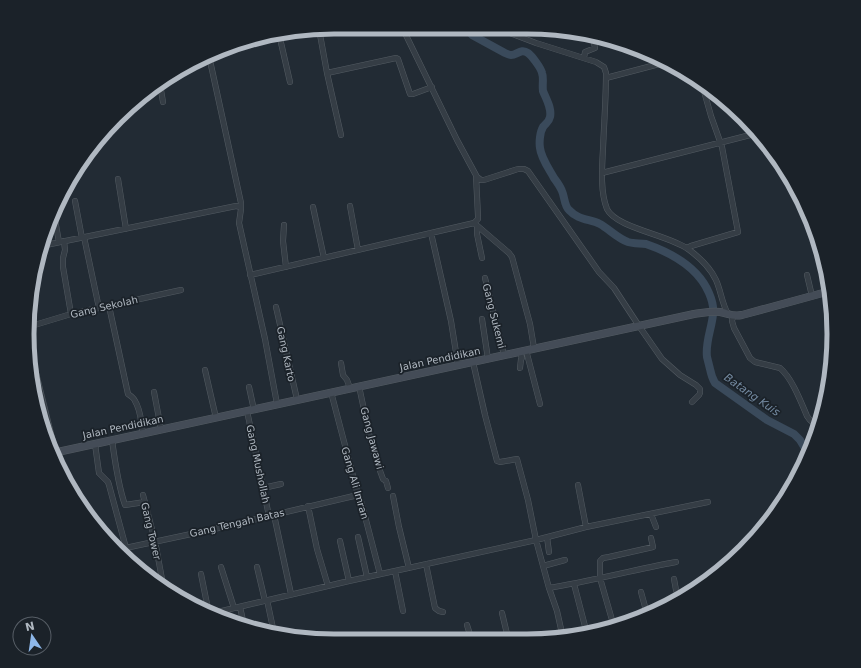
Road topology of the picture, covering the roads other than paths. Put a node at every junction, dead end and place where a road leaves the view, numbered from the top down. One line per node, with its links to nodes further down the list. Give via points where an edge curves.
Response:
1 (406, 34): 12 (street)
2 (511, 34): 6 (street)
3 (320, 35): 9 (street)
4 (280, 39): 11 (street)
5 (594, 42): 6 (street, via 595,48 585,52)
6 (584, 58): 10 (street, via 604,67)
7 (210, 61): 24 (street)
8 (658, 64): 10 (street)
9 (327, 73): 12 (street, via 397,58 410,94); 16 (street)
10 (606, 78): 19 (street)
11 (290, 82)
12 (432, 87): 20 (street)
13 (161, 89): 15 (street)
14 (704, 92): 18 (street)
15 (163, 102)
16 (341, 135)
17 (752, 135): 18 (street)
18 (720, 142): 19 (street); 34 (street, via 738,232)
19 (602, 173): 34 (street, via 606,207 613,217)
20 (476, 175): 27 (street); 52 (street, via 484,180 518,169 528,171)
21 (118, 179): 29 (street)
22 (75, 201): 31 (street)
23 (350, 206): 35 (street)
24 (241, 207): 29 (street); 39 (street, via 239,223)
25 (313, 207): 36 (street)
26 (56, 222): 32 (street)
27 (476, 222): 30 (street); 37 (street); 53 (street, via 512,257)
28 (284, 225): 38 (street)
29 (126, 229): 31 (street)
30 (431, 233): 35 (street); 59 (street)
31 (83, 238): 32 (street); 47 (street)
32 (61, 242): 33 (street); 48 (street, via 65,250 63,267)
33 (48, 245)
34 (687, 248): 49 (street, via 712,272 723,302)
35 (358, 250): 36 (street)
36 (324, 258): 38 (street)
37 (482, 258)
38 (286, 267): 39 (street)
39 (250, 275): 70 (street)
40 (807, 275): 44 (street)
41 (485, 278): 55 (street, Gang Sukemi)
42 (181, 290): 45 (street, Gang Sekolah)
43 (824, 293): 44 (main road, Jalan Pendidikan)
44 (812, 296): 49 (main road, Jalan Pendidikan, via 747,314)
45 (109, 306): 47 (street, Gang Sekolah); 77 (street, via 128,394 134,399 139,410)
46 (276, 307): 68 (street, Gang Karto)
47 (99, 308): 48 (street, Gang Sekolah)
48 (71, 314): 51 (street, Gang Sekolah)
49 (731, 315): 52 (main road, Jalan Pendidikan, via 708,312); 75 (street, via 734,328 750,358 782,370)
50 (482, 319): 56 (street)
51 (34, 326)
52 (639, 326): 53 (main road, Jalan Pendidikan); 69 (street, via 666,363 700,389 699,395)
53 (534, 348): 54 (main road, Jalan Pendidikan)
54 (524, 353): 55 (main road, Jalan Pendidikan); 60 (street); 71 (street)
55 (504, 355): 56 (main road, Jalan Pendidikan)
56 (488, 358): 58 (main road, Jalan Pendidikan)
57 (341, 362): 65 (street)
58 (473, 362): 59 (main road, Jalan Pendidikan); 98 (street, via 497,460 500,462 517,459)
59 (458, 365): 63 (main road, Jalan Pendidikan)
60 (520, 368)
61 (205, 370): 73 (street)
62 (39, 386): 74 (street)
63 (359, 386): 65 (main road, Jalan Pendidikan); 84 (street, Gang Jawawi, via 369,436)
64 (249, 387): 72 (street, Gang Mushollah)
65 (350, 388): 67 (main road, Jalan Pendidikan)
66 (154, 392): 76 (street)
67 (331, 392): 68 (main road, Jalan Pendidikan); 86 (street, Gang Ali Imran)
68 (296, 400): 70 (main road, Jalan Pendidikan)
69 (692, 402)
70 (277, 404): 72 (main road, Jalan Pendidikan)
71 (540, 404)
72 (250, 410): 73 (main road, Jalan Pendidikan); 83 (street, Gang Mushollah)
73 (216, 418): 76 (main road, Jalan Pendidikan)
74 (46, 419)
75 (813, 423)
76 (161, 429): 77 (main road, Jalan Pendidikan)
77 (143, 433): 78 (main road, Jalan Pendidikan)
78 (112, 440): 79 (main road, Jalan Pendidikan); 88 (street, via 125,506)
79 (95, 444): 80 (main road, Jalan Pendidikan); 101 (street, via 99,473 108,482)
80 (58, 452)
81 (281, 484): 83 (street)
82 (578, 485): 93 (street)
83 (263, 488): 92 (street, Gang Mushollah)
84 (388, 488)
85 (143, 495): 88 (street, Gang Tower)
86 (358, 495): 90 (street, Gang Tengah Batas); 112 (street, Gang Ali Imran)
87 (393, 496): 109 (street)
88 (145, 502): 99 (street, Gang Tower)
89 (708, 502): 91 (street)
90 (308, 506): 92 (street, Gang Tengah Batas); 119 (street)
91 (651, 514): 93 (street); 94 (street)
92 (271, 515): 99 (street, Gang Tengah Batas); 122 (street, Gang Mushollah)
93 (586, 527): 96 (street)
94 (656, 527)
95 (358, 537): 113 (street)
96 (547, 537): 98 (street); 102 (street)
97 (651, 538): 114 (street, via 653,547 602,559)
98 (536, 540): 105 (street); 106 (street)
99 (154, 541): 101 (street, Gang Tengah Batas); 115 (street, Gang Tower)
100 (340, 541): 117 (street)
101 (126, 548)
102 (549, 552)
103 (565, 560): 106 (street)
104 (676, 562): 114 (street)
105 (426, 564): 109 (street); 131 (street, via 436,608)
106 (543, 566): 120 (street)
107 (221, 567): 127 (street)
108 (258, 567): 124 (street)
109 (409, 568): 110 (street)
110 (395, 571): 112 (street); 130 (street)
111 (201, 574): 125 (street)
112 (380, 574): 113 (street)
113 (367, 577): 117 (street)
114 (600, 578): 118 (street); 134 (street)
115 (162, 579)
116 (674, 579): 123 (street)
117 (349, 581): 119 (street)
118 (574, 584): 120 (street); 137 (street)
119 (328, 586): 122 (street)
120 (549, 588): 138 (street)
121 (640, 592): 128 (street)
122 (291, 594): 124 (street)
123 (678, 594)
124 (266, 601): 126 (street); 136 (street)
125 (207, 606)
126 (240, 607): 127 (street); 133 (street)
127 (234, 608): 129 (street)
128 (646, 609)
129 (221, 611)
130 (404, 611)
131 (443, 612)
132 (502, 613): 140 (street)
133 (243, 620)
134 (612, 622)
135 (467, 625): 139 (street)
136 (273, 628)
137 (585, 628)
138 (562, 631)
139 (470, 634)
140 (507, 634)

